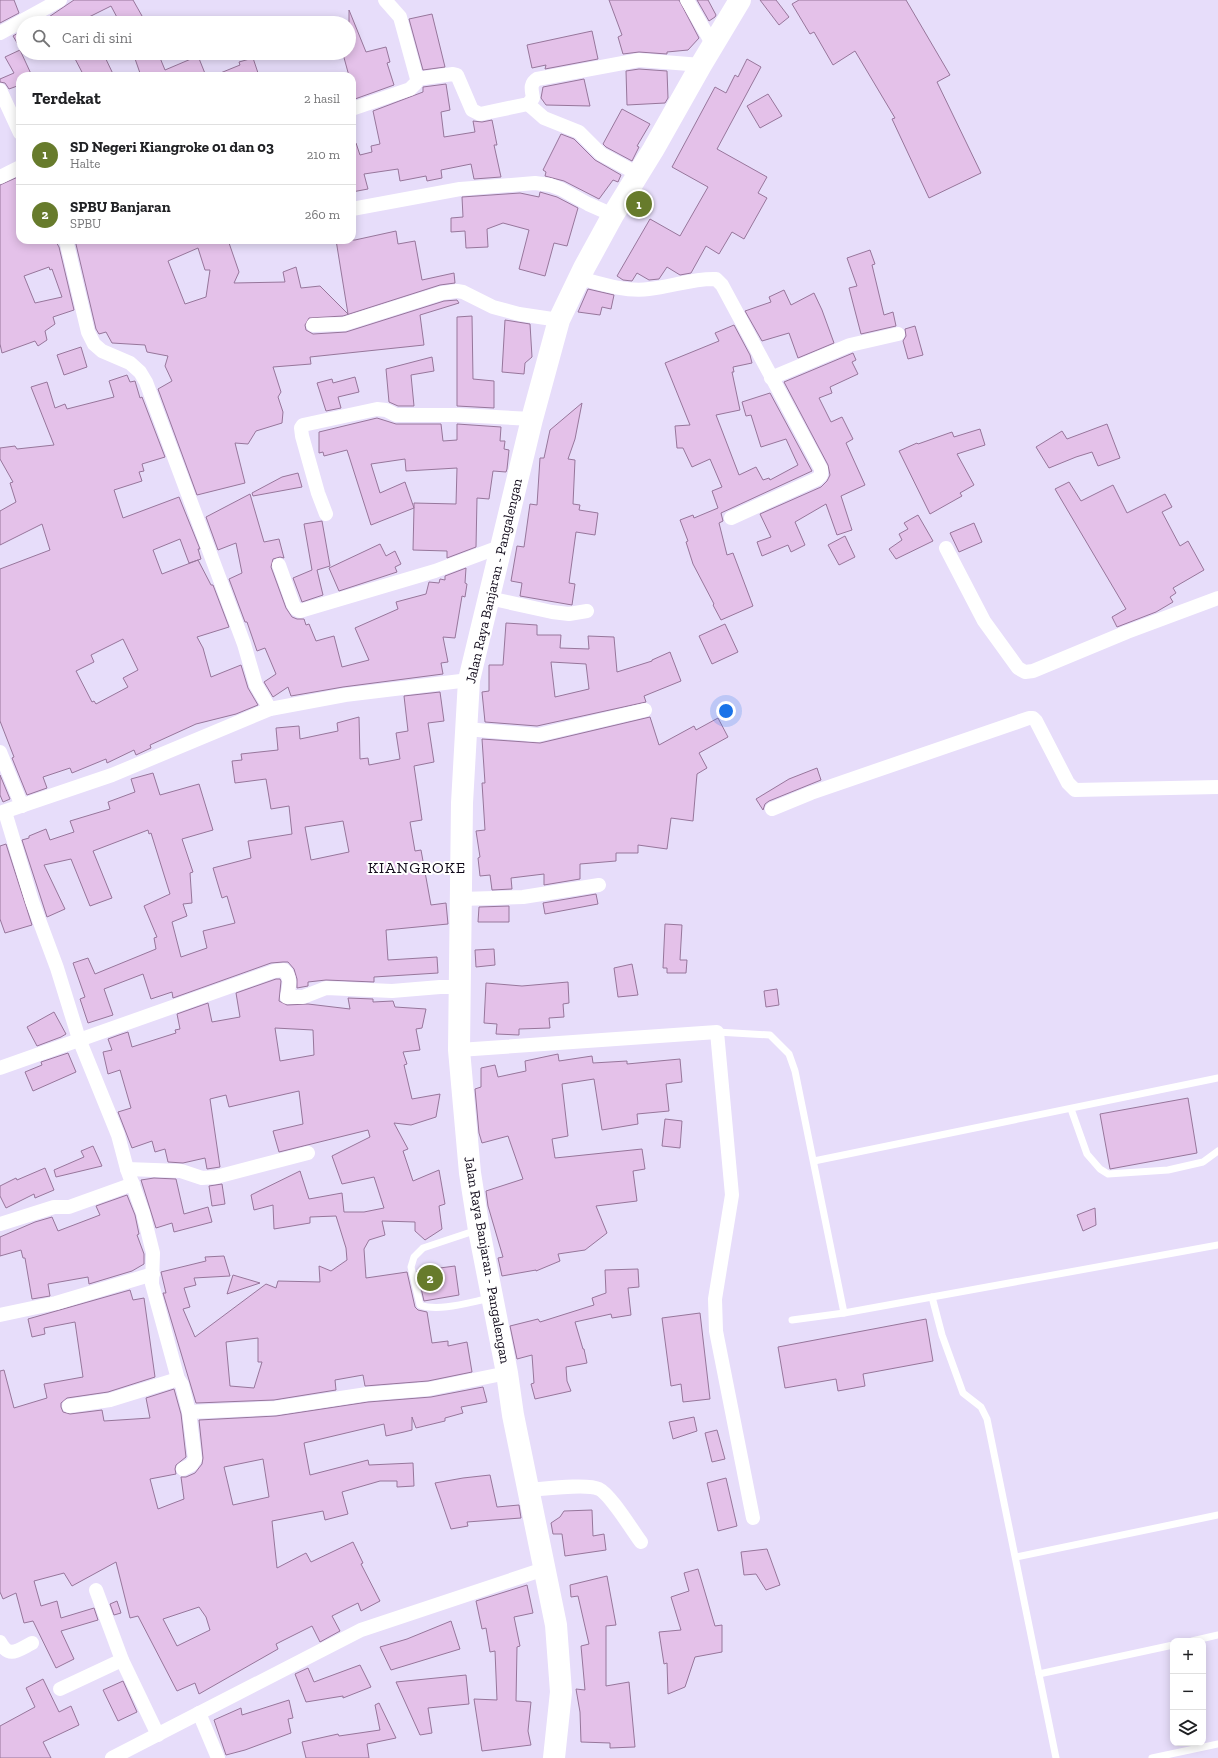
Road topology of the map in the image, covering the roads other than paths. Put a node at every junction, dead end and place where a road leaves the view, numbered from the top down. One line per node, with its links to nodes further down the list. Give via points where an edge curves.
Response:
1 (60, 0): 5 (street)
2 (386, 0): 10 (street, via 400,17)
3 (687, 0): 8 (street)
4 (740, 0): 8 (main road, Jalan Raya Banjaran - Pangalengan)
5 (31, 16)
6 (16, 24): 7 (street)
7 (0, 33)
8 (713, 45): 9 (main road, Jalan Raya Banjaran - Pangalengan)
9 (701, 65): 12 (street, via 639,60 537,79 531,86 534,98); 16 (main road, Jalan Raya Banjaran - Pangalengan)
10 (417, 79): 12 (street, via 457,75 475,113); 13 (street, via 410,89)
11 (0, 90): 14 (street)
12 (528, 104): 16 (street, via 544,118 579,132 601,154)
13 (356, 108)
14 (16, 124)
15 (16, 169): 17 (street)
16 (638, 174): 19 (main road, Jalan Raya Banjaran - Pangalengan)
17 (0, 177)
18 (356, 208): 19 (street, via 460,189 535,183 550,184)
19 (613, 215): 21 (main road, Jalan Raya Banjaran - Pangalengan)
20 (67, 244): 36 (street, via 88,332 94,344 102,351 130,363 146,382 242,639 256,684)
21 (579, 278): 22 (main road, Jalan Raya Banjaran - Pangalengan); 25 (street, via 605,285 647,289 716,279 725,290)
22 (559, 320): 23 (street, via 493,307 457,291 442,293 344,324); 26 (main road, Jalan Raya Banjaran - Pangalengan)
23 (313, 325)
24 (898, 334): 25 (street, via 850,345)
25 (772, 378): 28 (street, via 821,469 821,475 780,497)
26 (532, 419): 27 (street, via 396,415 386,410 377,410 303,425 302,436); 29 (main road, Jalan Raya Banjaran - Pangalengan)
27 (326, 514)
28 (731, 518)
29 (502, 546): 31 (street, via 435,571 300,611 293,604); 32 (main road, Jalan Raya Banjaran - Pangalengan)
30 (946, 548): 33 (street, via 984,621 1018,668 1025,672 1033,672)
31 (279, 565)
32 (489, 598): 34 (street, via 552,612 568,614); 35 (main road, Jalan Raya Banjaran - Pangalengan)
33 (1218, 598)
34 (587, 611)
35 (470, 680): 36 (street, via 345,696); 38 (main road, Jalan Raya Banjaran - Pangalengan)
36 (270, 709): 41 (street, via 112,775)
37 (645, 710): 38 (street, via 538,735)
38 (466, 729): 45 (main road, Jalan Raya Banjaran - Pangalengan)
39 (0, 752): 41 (street)
40 (1218, 787): 42 (street, via 1075,790 1068,783 1036,721 1029,718 811,793)
41 (22, 806): 43 (street)
42 (772, 809)
43 (2, 812): 48 (street)
44 (599, 885): 45 (street, via 523,897)
45 (461, 899): 46 (main road, Jalan Raya Banjaran - Pangalengan)
46 (460, 987): 48 (street, via 392,991 326,988 303,997 287,998 290,979 288,974 284,970 274,971); 49 (main road, Jalan Raya Banjaran - Pangalengan)
47 (717, 1032): 49 (street); 55 (lane, via 770,1035 789,1054); 74 (street, via 732,1195 715,1300 716,1332)
48 (79, 1039): 50 (street); 56 (street, via 118,1135)
49 (459, 1050): 59 (main road, Jalan Raya Banjaran - Pangalengan, via 470,1173)
50 (0, 1068)
51 (1218, 1078): 52 (lane)
52 (1071, 1109): 53 (lane, via 1087,1154 1108,1174 1168,1170 1203,1162); 55 (lane)
53 (1218, 1151)
54 (308, 1153): 56 (street, via 202,1178 181,1171)
55 (814, 1161): 64 (lane)
56 (127, 1169): 57 (street)
57 (133, 1184): 58 (street, via 69,1208 54,1207); 61 (street, via 153,1253)
58 (0, 1224)
59 (479, 1230): 63 (main road, Jalan Raya Banjaran - Pangalengan); 63 (lane, via 423,1248 414,1257 411,1267 420,1305 438,1308)
60 (1218, 1245): 62 (lane)
61 (153, 1274): 65 (street, via 56,1303); 68 (street, via 152,1284)
62 (932, 1297): 64 (lane); 76 (lane, via 942,1335 963,1392 981,1407 987,1419)
63 (492, 1298): 67 (main road, Jalan Raya Banjaran - Pangalengan)
64 (844, 1313): 66 (lane)
65 (0, 1315)
66 (792, 1320)
67 (507, 1373): 70 (street, via 429,1389 367,1394 275,1408); 72 (main road, Jalan Raya Banjaran - Pangalengan)
68 (178, 1378): 69 (street, via 110,1400); 70 (street)
69 (69, 1406)
70 (189, 1412): 71 (street, via 195,1458 191,1465)
71 (183, 1470)
72 (528, 1490): 75 (street, via 587,1486 599,1489 607,1496); 77 (main road, Jalan Raya Banjaran - Pangalengan)
73 (1218, 1515): 76 (lane)
74 (753, 1518)
75 (640, 1542)
76 (1016, 1558): 85 (lane)
77 (544, 1569): 87 (street, via 361,1630); 92 (main road, Jalan Raya Banjaran - Pangalengan, via 556,1625 561,1692)
78 (96, 1590): 84 (street)
79 (1218, 1635): 80 (lane)
80 (1205, 1638)
81 (0, 1642): 82 (street, via 8,1652)
82 (32, 1643)
83 (1170, 1646): 85 (lane)
84 (122, 1660): 86 (street); 88 (street)
85 (1039, 1674): 93 (lane)
86 (60, 1689)
87 (199, 1713): 88 (street); 91 (street)
88 (158, 1735): 90 (street)
89 (1218, 1744): 94 (lane)
90 (112, 1758)
91 (218, 1758)
92 (554, 1758)
93 (1056, 1758)
94 (1152, 1758)

